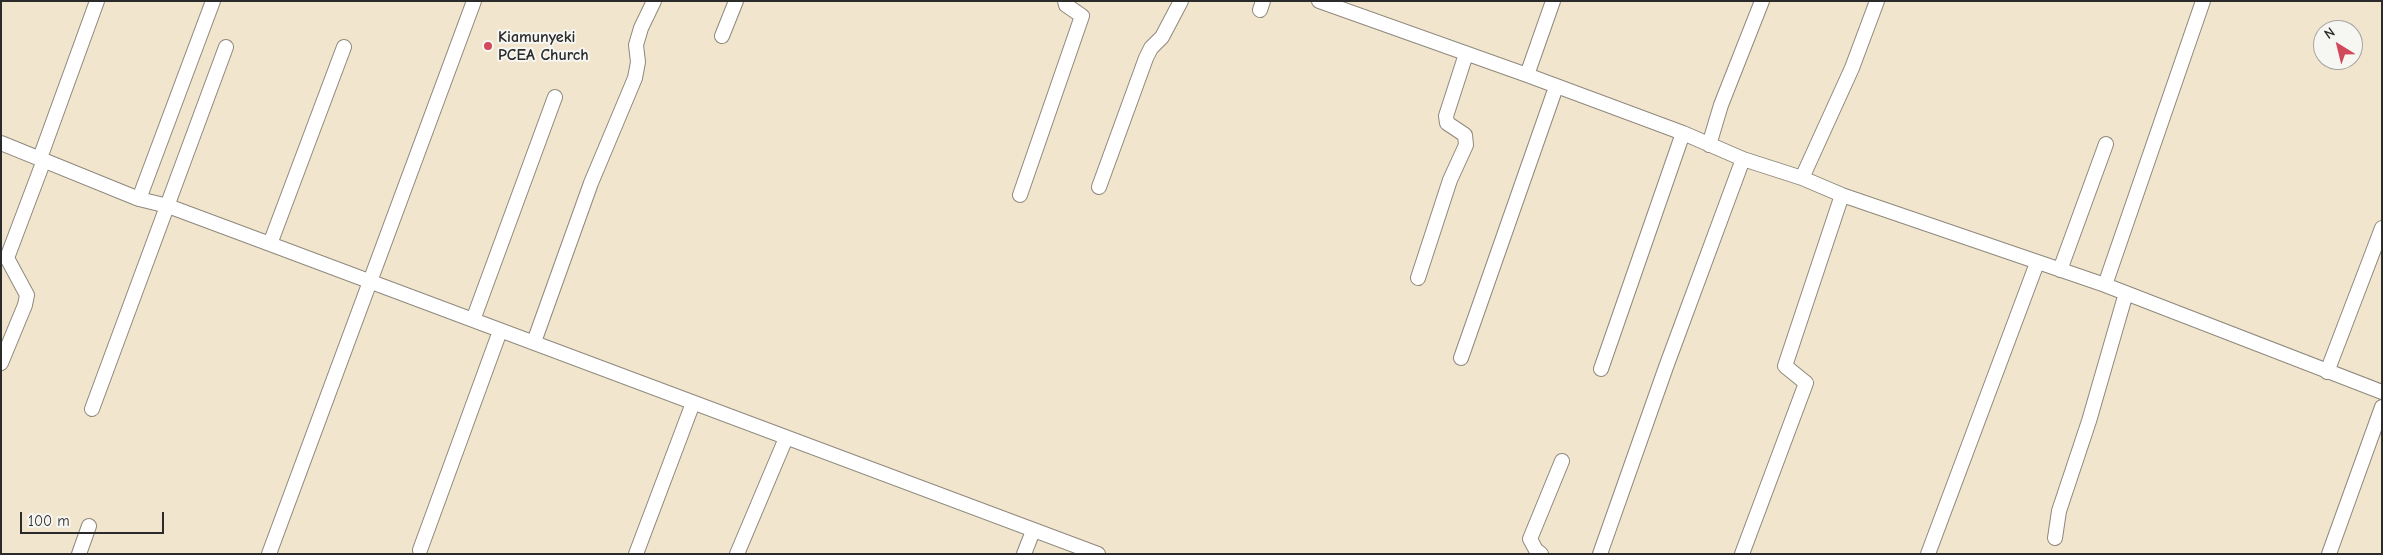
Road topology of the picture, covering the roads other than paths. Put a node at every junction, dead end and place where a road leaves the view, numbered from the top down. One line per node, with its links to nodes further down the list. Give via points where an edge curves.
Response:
1 (97, 1): 24 (street)
2 (213, 1): 30 (street)
3 (474, 1): 37 (street)
4 (654, 1): 42 (street, via 640,28 635,78 591,183)
5 (736, 1): 13 (street)
6 (1064, 1): 28 (street, via 1082,16)
7 (1181, 1): 27 (street, via 1162,37 1146,58)
8 (1319, 1): 16 (street)
9 (1554, 1): 17 (street)
10 (1762, 1): 23 (street, via 1721,104)
11 (1877, 1): 26 (street, via 1852,68)
12 (2203, 1): 38 (street)
13 (722, 36)
14 (226, 46): 31 (street)
15 (344, 47): 33 (street)
16 (1466, 54): 17 (street); 36 (street, via 1446,116 1447,124 1465,135 1466,145 1450,180)
17 (1527, 75): 18 (street)
18 (1556, 87): 20 (street); 43 (street)
19 (555, 97): 40 (street)
20 (1683, 134): 23 (street); 45 (street)
21 (1, 143): 24 (street)
22 (2106, 144): 35 (street)
23 (1709, 145): 25 (street)
24 (42, 159): 30 (street); 44 (street, via 8,258 27,295)
25 (1743, 159): 26 (street); 64 (street)
26 (1802, 178): 29 (street)
27 (1099, 186)
28 (1020, 195)
29 (1842, 195): 34 (street); 65 (street, via 1784,366 1806,383)
30 (139, 199): 31 (street)
31 (168, 206): 33 (street); 50 (street)
32 (2382, 228): 46 (street)
33 (270, 244): 37 (street)
34 (2037, 263): 35 (street); 66 (street)
35 (2060, 270): 38 (street)
36 (1418, 278)
37 (370, 281): 40 (street); 58 (street)
38 (2105, 285): 39 (street)
39 (2126, 292): 46 (street); 55 (street, via 2086,430 2058,511)
40 (472, 320): 41 (street)
41 (500, 331): 42 (street); 56 (street)
42 (534, 342): 48 (street)
43 (1461, 358)
44 (1, 362)
45 (1600, 369)
46 (2327, 372): 47 (street)
47 (2382, 392)
48 (693, 403): 51 (street); 59 (street)
49 (2382, 407): 67 (street)
50 (92, 409)
51 (786, 438): 54 (street); 60 (street)
52 (1562, 461): 63 (street, via 1530,539)
53 (89, 526): 57 (street)
54 (1033, 531): 61 (street); 62 (street)
55 (2054, 538)
56 (420, 550)
57 (79, 554)
58 (269, 554)
59 (636, 554)
60 (738, 554)
61 (1024, 554)
62 (1098, 554)
63 (1541, 554)
64 (1600, 554)
65 (1742, 554)
66 (1928, 554)
67 (2329, 554)

